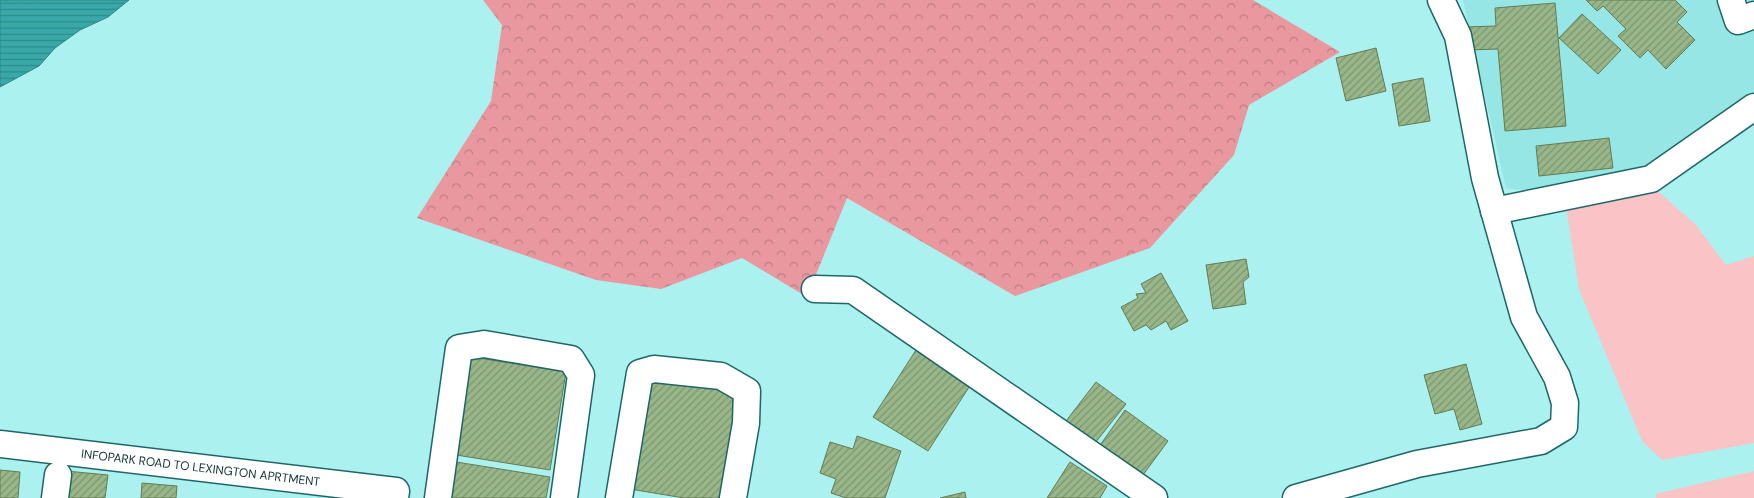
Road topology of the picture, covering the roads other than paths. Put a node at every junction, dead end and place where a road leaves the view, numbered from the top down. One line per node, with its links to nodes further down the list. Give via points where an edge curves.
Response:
1 (1441, 0): 5 (street, via 1458,36)
2 (1731, 0): 3 (street, via 1738,21)
3 (1754, 15)
4 (1754, 107): 5 (street, via 1651,179)
5 (1494, 211): 14 (street, via 1524,316 1556,377 1565,403 1564,428 1541,441 1417,464)
6 (815, 289): 13 (street, via 853,290)
7 (0, 444): 8 (street, INFOPARK ROAD TO LEXINGTON APRTMENT, via 396,491)
8 (395, 498)
9 (438, 498): 10 (street, via 459,348 484,344 571,359 581,375)
10 (564, 498)
11 (619, 498): 12 (street, via 640,373 654,369 721,376 747,392 746,424)
12 (732, 498)
13 (1154, 498)
14 (1296, 498)

